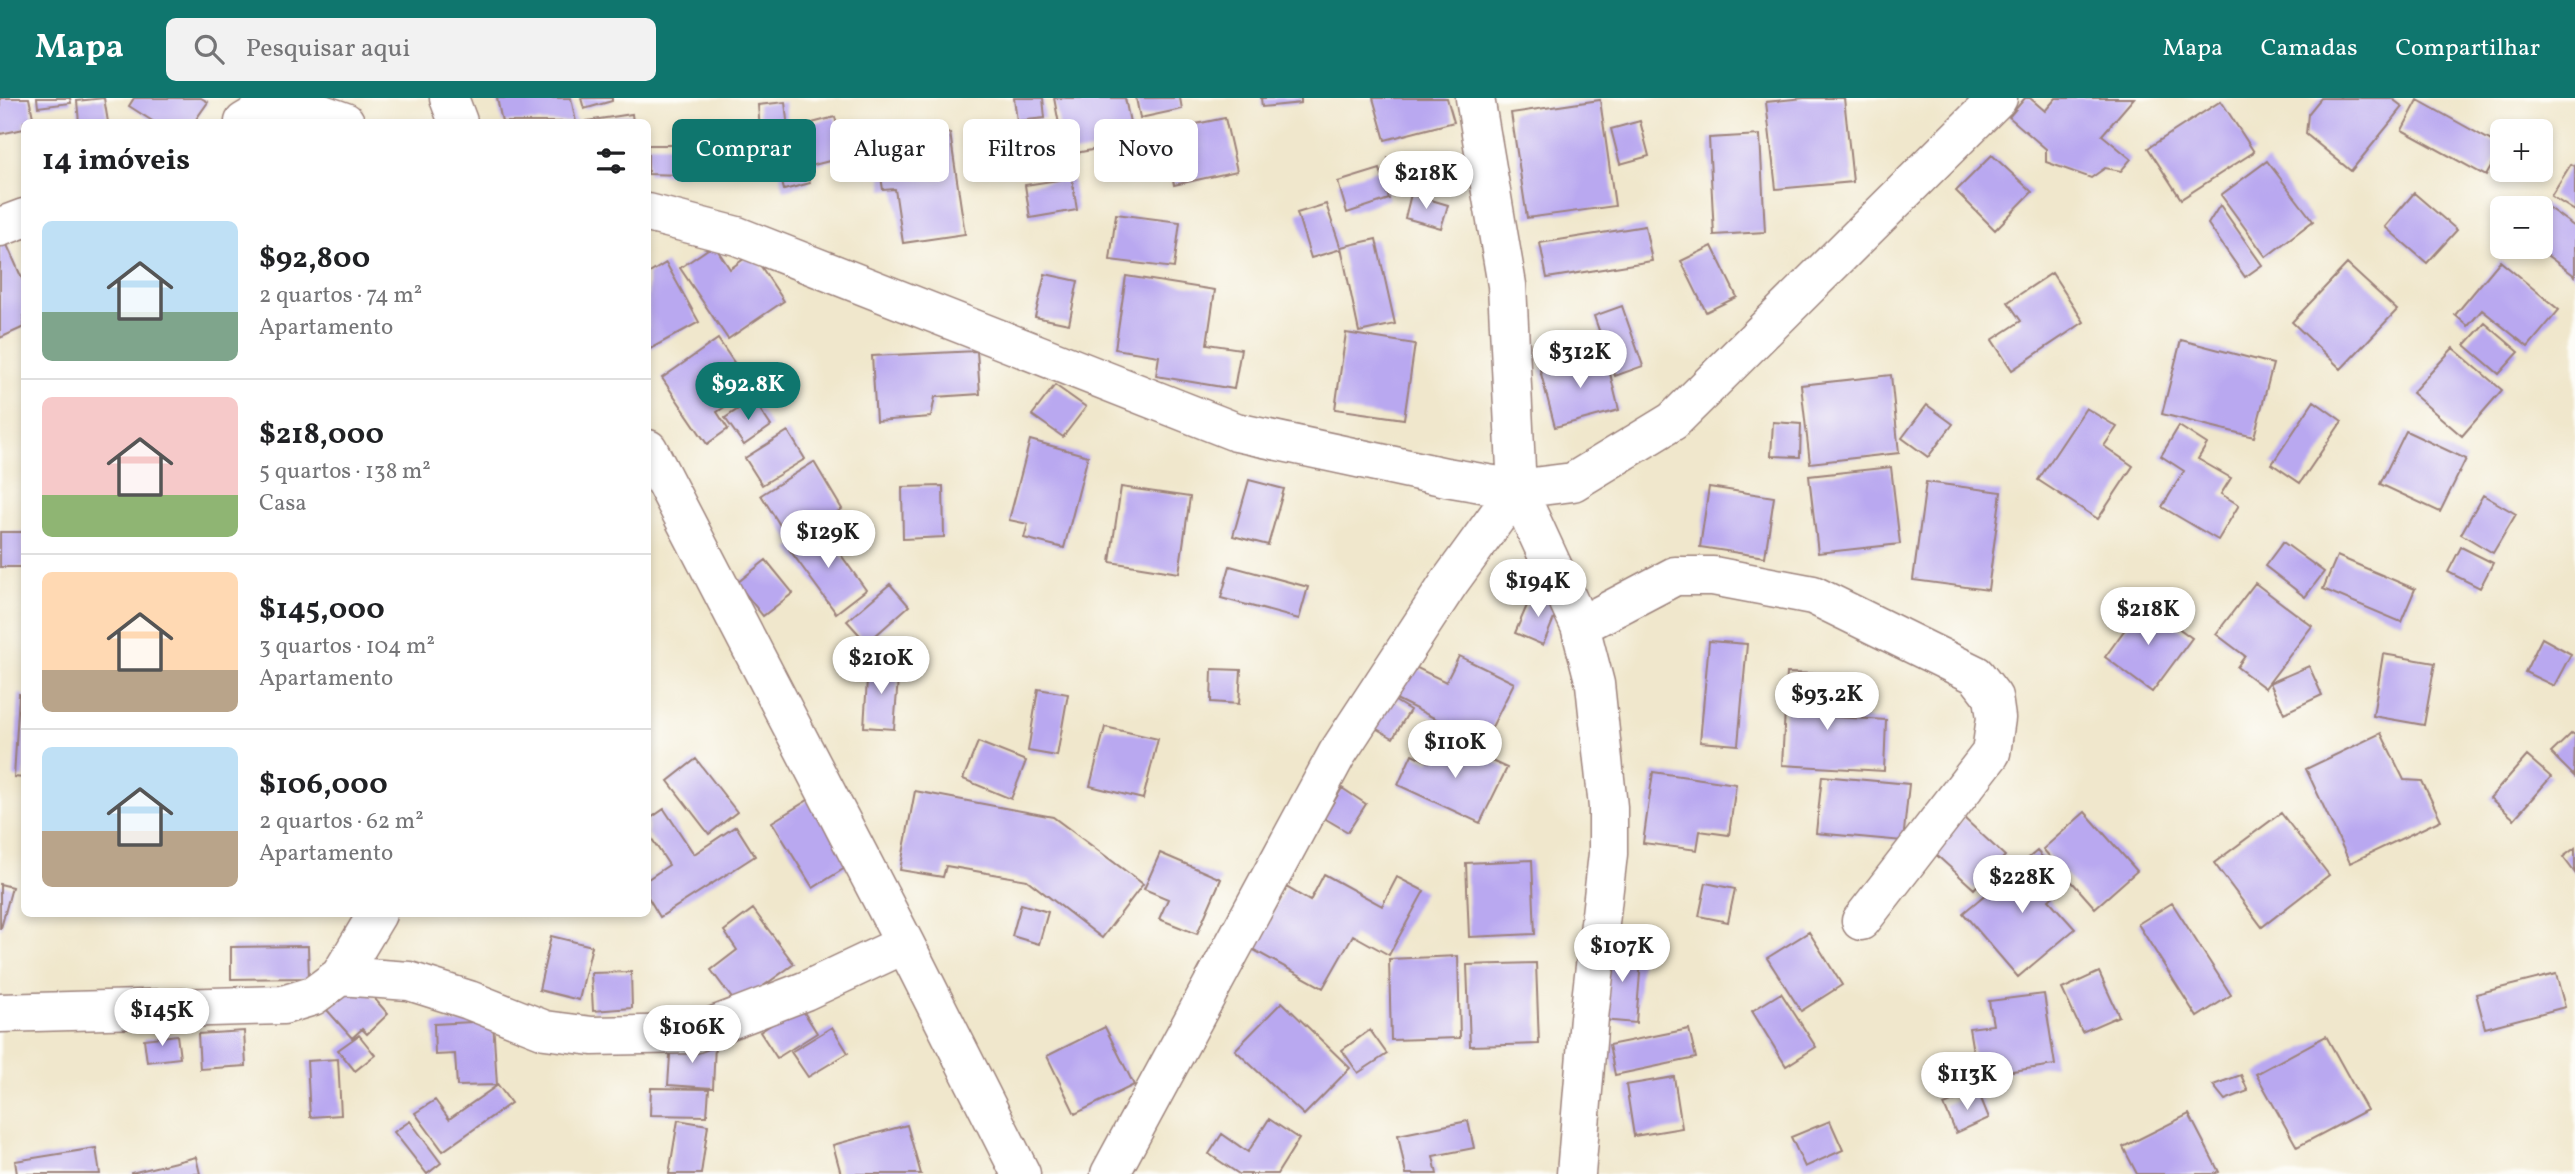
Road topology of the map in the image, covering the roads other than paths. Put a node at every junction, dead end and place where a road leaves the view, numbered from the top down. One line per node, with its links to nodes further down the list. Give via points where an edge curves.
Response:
1 (449, 98): 7 (street)
2 (1475, 98): 12 (street, via 1507,285)
3 (1998, 98): 12 (street, via 1673,421 1573,482)
4 (279, 99): 5 (street); 6 (street)
5 (249, 119)
6 (336, 119)
7 (457, 119)
8 (651, 214): 12 (street, via 737,236 1236,432)
9 (21, 219): 10 (street)
10 (0, 227)
11 (651, 455): 16 (street)
12 (1517, 489): 13 (street); 20 (street, via 1337,754)
13 (1580, 626): 15 (street, via 1675,576 1713,576 1813,595 1976,675 1993,697 1996,718 1991,753); 21 (street, via 1595,684 1608,807 1608,855)
14 (375, 917): 17 (street)
15 (1861, 921)
16 (905, 944): 17 (street, via 805,991 693,1034 592,1036 545,1030 409,981); 19 (street)
17 (340, 976): 18 (street, via 313,996 283,1005)
18 (0, 1013)
19 (1021, 1174)
20 (1110, 1174)
21 (1576, 1174)

